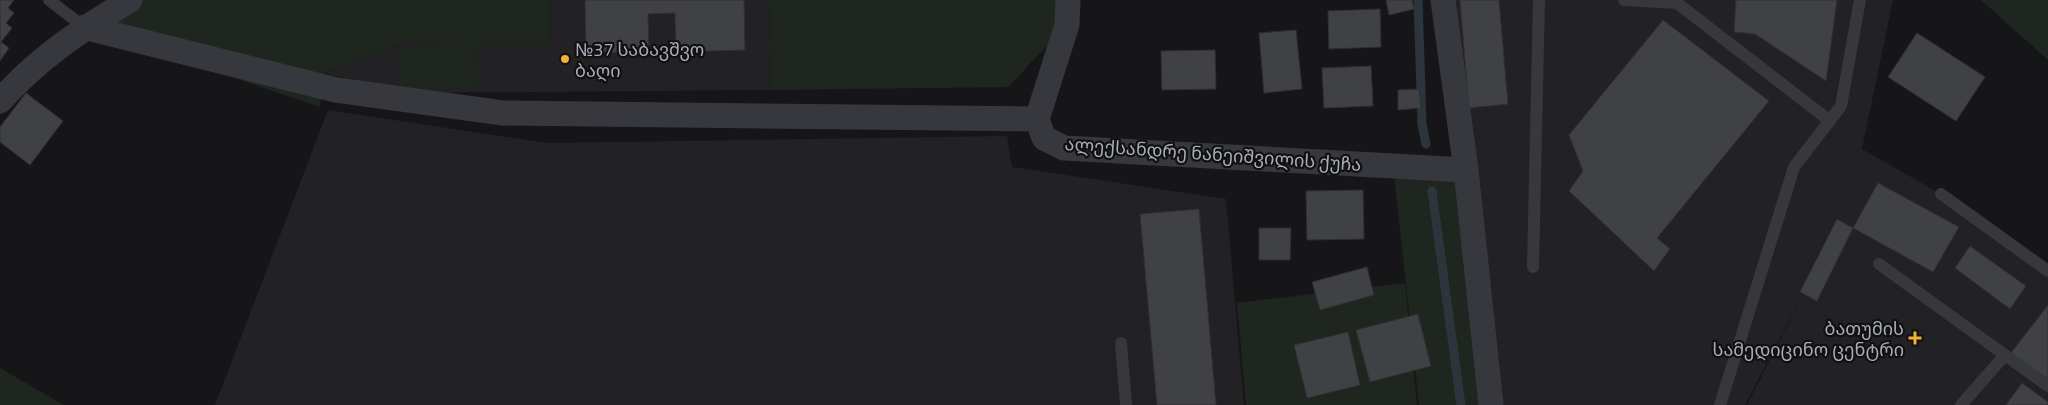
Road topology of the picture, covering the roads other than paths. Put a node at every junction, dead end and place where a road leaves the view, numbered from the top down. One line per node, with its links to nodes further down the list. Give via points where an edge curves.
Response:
1 (49, 0): 8 (lane)
2 (130, 0): 8 (street)
3 (1068, 0): 10 (street, via 1067,25)
4 (1443, 0): 12 (street)
5 (1539, 0): 15 (lane)
6 (1624, 0): 11 (lane, via 1677,3)
7 (1860, 0): 11 (lane, via 1841,106)
8 (84, 27): 9 (street, via 24,74); 10 (street, via 336,90 503,113)
9 (0, 101)
10 (1037, 119): 12 (street, ალექსანდრე ნანეიშვილის ქუჩა, via 1044,138 1064,148)
11 (1830, 121): 22 (lane, via 1794,168)
12 (1466, 170): 21 (street)
13 (1941, 194): 16 (lane)
14 (1879, 264): 18 (lane)
15 (1533, 267)
16 (2048, 271)
17 (1121, 343): 20 (lane)
18 (2004, 355): 19 (lane); 23 (lane)
19 (2048, 386)
20 (1126, 405)
21 (1490, 405)
22 (1720, 405)
23 (1960, 405)

